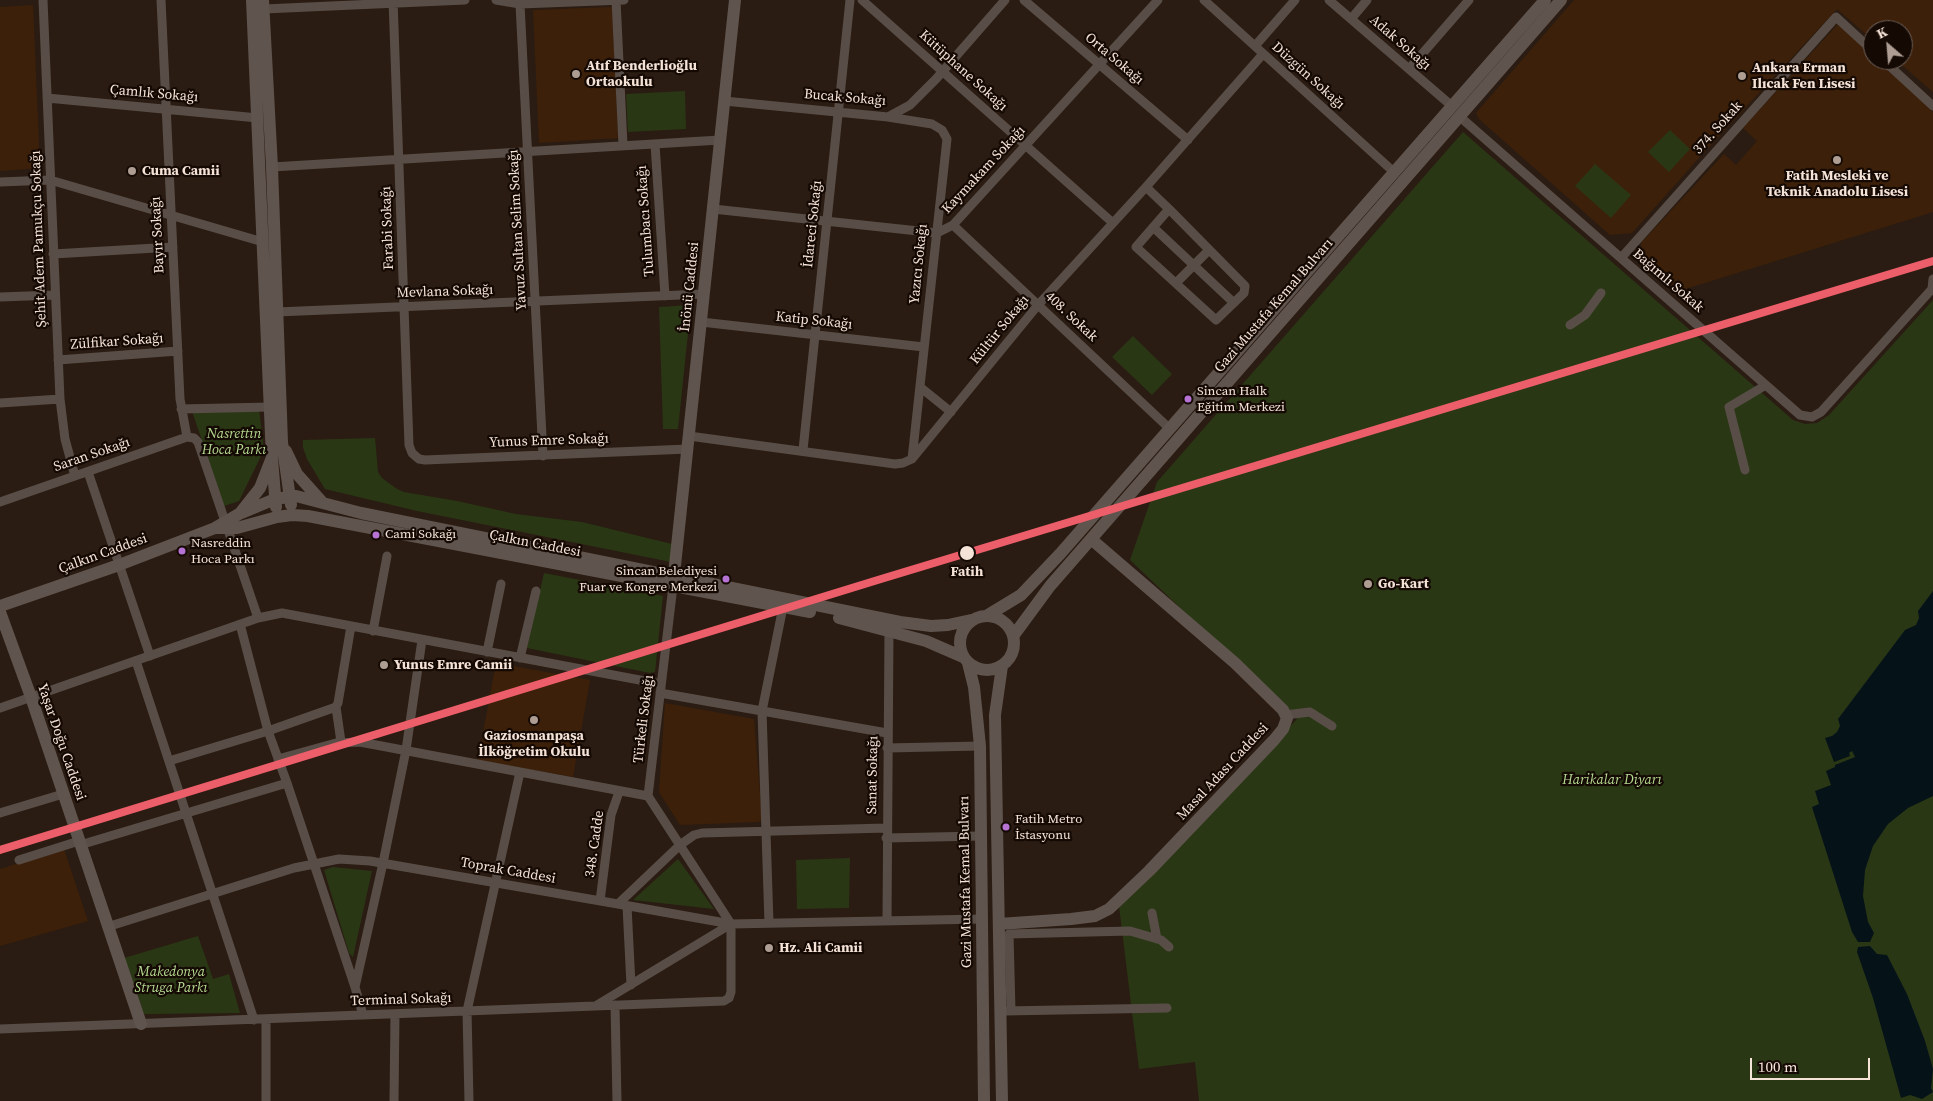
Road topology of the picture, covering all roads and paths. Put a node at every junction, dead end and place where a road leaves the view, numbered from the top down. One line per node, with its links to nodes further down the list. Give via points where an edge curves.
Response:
1 (43, 0): 32 (street, Şehit Adem Pamukçu Sokağı)
2 (161, 0): 35 (street, Bayır Sokağı)
3 (252, 0): 38 (main road)
4 (465, 0): 21 (street)
5 (496, 0): 23 (street)
6 (616, 0): 7 (street); 23 (street); 43 (street)
7 (624, 0)
8 (735, 0): 33 (main road, İnönü Caddesi)
9 (850, 0): 37 (street, İdareci Sokağı)
10 (862, 0): 31 (street, Kütüphane Sokağı)
11 (1005, 0): 31 (street, Bucak Sokağı)
12 (1024, 0): 28 (street, Orta Sokağı)
13 (1158, 0): 28 (street, Kaymakam Sokağı)
14 (1204, 0): 26 (street, Düzgün Sokağı)
15 (1295, 0): 26 (street)
16 (1330, 0): 24 (street, Adak Sokağı)
17 (1367, 0): 24 (street)
18 (1469, 0): 29 (street)
19 (1545, 0): 36 (main road, Gazi Mustafa Kemal Bulvarı)
20 (1561, 0): 36 (main road, Gazi Mustafa Kemal Bulvarı)
21 (393, 2): 22 (street); 46 (street, Farabi Sokağı)
22 (264, 4): 47 (main road)
23 (520, 4): 45 (street, Yavuz Sultan Selim Sokağı)
24 (1352, 19): 29 (street, Adak Sokağı)
25 (1863, 42): 64 (street, 374. Sokak, via 1836,17)
26 (1255, 46): 27 (street, Düzgün Sokağı)
27 (1263, 54): 41 (street, Kültür Sokağı); 48 (street, Düzgün Sokağı)
28 (1100, 65): 41 (street, Orta Sokağı); 44 (street, Kaymakam Sokağı)
29 (1409, 69): 36 (street, Adak Sokağı)
30 (1894, 70): 34 (street)
31 (942, 72): 39 (street, Bucak Sokağı, via 910,105); 44 (street, Kütüphane Sokağı)
32 (47, 98): 35 (street, Çamlık Sokağı); 49 (street, Şehit Adem Pamukçu Sokağı)
33 (724, 101): 37 (street, Bucak Sokağı); 40 (main road, İnönü Caddesi)
34 (1933, 106)
35 (166, 109): 38 (street, Çamlık Sokağı); 54 (street, Bayır Sokağı)
36 (1456, 111): 48 (main road, Gazi Mustafa Kemal Bulvarı); 64 (street, Bağımlı Sokak); 112 (main road, Gazi Mustafa Kemal Bulvarı)
37 (838, 112): 39 (street, Bucak Sokağı); 55 (street, İdareci Sokağı)
38 (258, 118): 60 (main road)
39 (888, 118): 59 (street, Yazıcı Sokağı, via 932,124 946,137)
40 (720, 140): 42 (street); 52 (main road, İnönü Caddesi)
41 (1188, 140): 51 (street, Kültür Sokağı)
42 (655, 144): 43 (street); 72 (street, Tulumbacı Sokağı)
43 (622, 146): 45 (street)
44 (1026, 146): 56 (street, Kütüphane Sokağı); 57 (street, Kaymakam Sokağı)
45 (528, 150): 46 (street); 73 (street, Yavuz Sultan Selim Sokağı)
46 (399, 159): 47 (street); 76 (street, Farabi Sokağı)
47 (272, 167): 77 (main road)
48 (1395, 173): 91 (main road, Gazi Mustafa Kemal Bulvarı)
49 (50, 180): 50 (street); 54 (street); 63 (street, Şehit Adem Pamukçu Sokağı)
50 (0, 182)
51 (1146, 187): 53 (street); 56 (street, Kültür Sokağı)
52 (713, 209): 55 (street); 69 (main road, İnönü Caddesi)
53 (1169, 209): 58 (street); 62 (street)
54 (171, 215): 60 (street); 61 (street, Bayır Sokağı)
55 (827, 221): 59 (street); 80 (street, İdareci Sokağı)
56 (1113, 223): 75 (street, Kültür Sokağı)
57 (953, 225): 59 (street, Kaymakam Sokağı); 75 (street, 408. Sokak)
58 (1153, 227): 65 (street); 67 (street, via 1136,246)
59 (937, 233): 81 (street, Yazıcı Sokağı)
60 (263, 242): 88 (main road)
61 (173, 247): 63 (street); 82 (street, Bayır Sokağı)
62 (1209, 250): 65 (street); 74 (street, via 1245,286 1244,293)
63 (54, 254): 70 (street, Şehit Adem Pamukçu Sokağı)
64 (1621, 258): 84 (street, Bağımlı Sokak)
65 (1193, 265): 67 (street); 74 (street)
66 (1933, 279): 84 (street, Bağımlı Sokak, via 1932,289 1821,412 1812,417 1800,415)
67 (1176, 283): 74 (street, via 1216,320)
68 (1601, 293): 79 (street, via 1585,315)
69 (704, 294): 72 (street, Mevlana Sokağı); 78 (main road, İnönü Caddesi)
70 (55, 295): 71 (street); 83 (street, Şehit Adem Pamukçu Sokağı)
71 (0, 296)
72 (665, 296): 73 (street, Mevlana Sokağı)
73 (535, 302): 76 (street, Mevlana Sokağı); 98 (street, Yavuz Sultan Selim Sokağı)
74 (1234, 303)
75 (1038, 305): 90 (street, Kültür Sokağı); 91 (street, 408. Sokak)
76 (404, 308): 77 (street, Mevlana Sokağı); 97 (street, Farabi Sokağı, via 409,445)
77 (277, 312): 94 (main road)
78 (701, 322): 80 (street, Katip Sokağı); 92 (main road, İnönü Caddesi)
79 (1570, 325)
80 (815, 335): 81 (street, Katip Sokağı); 96 (street, İdareci Sokağı)
81 (924, 347): 85 (street, Yazıcı Sokağı)
82 (178, 351): 83 (street, Zülfikar Sokağı); 89 (street, Bayır Sokağı)
83 (58, 360): 86 (street, Şehit Adem Pamukçu Sokağı)
84 (1766, 385): 101 (street, via 1729,407)
85 (920, 387): 90 (street); 100 (street, Yazıcı Sokağı)
86 (60, 399): 87 (street); 103 (street, Şehit Adem Pamukçu Sokağı, via 66,447)
87 (0, 403)
88 (270, 407): 89 (street); 99 (main road)
89 (181, 409): 93 (street, Bayır Sokağı)
90 (951, 412): 100 (street, Kültür Sokağı)
91 (1170, 429): 121 (main road, Gazi Mustafa Kemal Bulvarı, via 1021,595)
92 (689, 436): 95 (main road, İnönü Caddesi); 96 (street)
93 (191, 438): 102 (street, Saran Sokağı); 111 (street, Bayır Sokağı, via 198,442)
94 (282, 442): 104 (main road); 107 (main road, via 297,474)
95 (688, 449): 98 (street, Yunus Emre Sokağı); 115 (main road, İnönü Caddesi)
96 (803, 450): 100 (street, via 894,464)
97 (413, 455): 98 (street, Yunus Emre Sokağı, via 425,460)
98 (543, 456)
99 (272, 458): 105 (main road); 108 (main road, Çalkın Caddesi, via 260,488)
100 (912, 458)
101 (1745, 470)
102 (88, 472): 103 (street, Saran Sokağı); 114 (street)
103 (75, 476): 106 (street, Saran Sokağı)
104 (290, 496): 105 (main road, Çalkın Caddesi); 107 (main road, Çalkın Caddesi); 109 (main road)
105 (275, 499): 108 (main road, Çalkın Caddesi); 110 (main road)
106 (0, 502)
107 (322, 502): 115 (main road, Çalkın Caddesi)
108 (239, 514): 111 (main road, Çalkın Caddesi)
109 (292, 515): 110 (main road, Çalkın Caddesi); 115 (main road, Çalkın Caddesi)
110 (276, 517): 111 (main road, Çalkın Caddesi, via 237,528)
111 (223, 526): 114 (main road, Çalkın Caddesi); 122 (street, Bayır Sokağı)
112 (1091, 539): 128 (main road, Gazi Mustafa Kemal Bulvarı, via 1050,586); 141 (main road, via 1235,663)
113 (387, 556): 127 (street)
114 (119, 565): 118 (main road, Çalkın Caddesi); 131 (street)
115 (674, 581): 119 (main road, Çalkın Caddesi); 123 (main road, Çalkın Caddesi, via 900,622 931,626); 136 (street, Türkeli Sokağı)
116 (501, 584): 130 (street)
117 (536, 591): 132 (street)
118 (0, 606)
119 (783, 607): 126 (main road, Çalkın Caddesi); 140 (street)
120 (0, 612): 137 (main road, Yaşar Doğu Caddesi)
121 (988, 615): 123 (main road); 128 (main road, via 1004,621)
122 (258, 618): 124 (street); 125 (street, via 287,613)
123 (971, 620): 133 (main road, via 959,642)
124 (240, 624): 131 (street); 143 (street)
125 (351, 626): 127 (street); 138 (street)
126 (889, 630): 133 (main road, Çalkın Caddesi, via 926,641); 144 (street, Sanat Sokağı)
127 (373, 631): 129 (street)
128 (1014, 635): 135 (main road, via 1013,651)
129 (422, 640): 130 (street); 148 (street)
130 (487, 652): 132 (street)
131 (150, 656): 134 (street)
132 (520, 658): 136 (street)
133 (966, 660): 135 (main road, via 984,670); 146 (main road, Gazi Mustafa Kemal Bulvarı, via 974,687)
134 (136, 661): 137 (street); 150 (street)
135 (1002, 666): 177 (main road, via 995,715)
136 (661, 689): 140 (street); 155 (street, Türkeli Sokağı)
137 (31, 697): 139 (street); 154 (main road, Yaşar Doğu Caddesi)
138 (336, 707): 143 (street); 145 (street)
139 (0, 708)
140 (762, 711): 144 (street); 159 (street)
141 (1285, 715): 142 (street, via 1310,712); 177 (main road, Masal Adası Caddesi, via 1283,729 1274,740 1109,909 1095,916)
142 (1332, 726)
143 (268, 731): 149 (street); 150 (street)
144 (887, 734): 147 (street, Sanat Sokağı)
145 (341, 742): 148 (street); 149 (street)
146 (980, 746): 147 (street); 160 (main road, Gazi Mustafa Kemal Bulvarı)
147 (887, 748): 158 (street, Sanat Sokağı)
148 (406, 750): 151 (street); 166 (street)
149 (278, 759): 152 (street)
150 (169, 761): 157 (street)
151 (520, 772): 153 (street); 167 (street)
152 (287, 783): 157 (street); 165 (street)
153 (619, 792): 155 (street); 169 (street, 348. Cadde, via 611,815)
154 (63, 794): 156 (street); 162 (main road, Yaşar Doğu Caddesi)
155 (648, 796): 163 (street)
156 (0, 813)
157 (186, 814): 162 (street); 168 (street)
158 (886, 828): 159 (street); 161 (street, Sanat Sokağı)
159 (766, 831): 163 (street, via 702,833); 176 (street)
160 (981, 836): 161 (street); 173 (main road, Gazi Mustafa Kemal Bulvarı)
161 (886, 838): 174 (street, Sanat Sokağı)
162 (79, 843): 164 (street); 178 (main road, Yaşar Doğu Caddesi)
163 (680, 845): 170 (street); 175 (street)
164 (19, 860)
165 (314, 863): 166 (street, Toprak Caddesi, via 346,859); 168 (street, Toprak Caddesi); 182 (street)
166 (383, 863): 167 (street, Toprak Caddesi); 182 (street)
167 (495, 883): 169 (street, Toprak Caddesi); 186 (street)
168 (212, 894): 178 (street, Toprak Caddesi); 191 (street)
169 (600, 901): 170 (street, Toprak Caddesi)
170 (618, 904): 171 (street, Toprak Caddesi)
171 (627, 906): 175 (street, Toprak Caddesi); 181 (street)
172 (1152, 913): 179 (street)
173 (982, 919): 174 (street, Toprak Caddesi); 198 (main road, Gazi Mustafa Kemal Bulvarı)
174 (887, 921): 176 (street, Toprak Caddesi)
175 (731, 924): 176 (street, Toprak Caddesi); 181 (street); 183 (street, Terminal Sokağı, via 729,998 724,1001)
176 (769, 924)
177 (999, 924): 187 (main road)
178 (108, 926): 192 (main road, Yaşar Doğu Caddesi)
179 (1157, 939): 180 (street); 187 (street, via 1130,932 1009,934)
180 (1169, 947)
181 (631, 985): 184 (street)
182 (355, 987): 189 (street)
183 (615, 1005): 184 (street, Terminal Sokağı); 197 (street)
184 (596, 1006): 186 (street, Terminal Sokağı)
185 (1168, 1008): 187 (street)
186 (467, 1011): 188 (street, Terminal Sokağı); 196 (street)
187 (1006, 1011): 199 (main road)
188 (395, 1014): 189 (street, Terminal Sokağı); 195 (street)
189 (363, 1016): 190 (street, Terminal Sokağı)
190 (266, 1019): 191 (street, Terminal Sokağı); 194 (street)
191 (254, 1020): 192 (street, Terminal Sokağı)
192 (140, 1024): 193 (street, Terminal Sokağı)
193 (0, 1029)
194 (266, 1101)
195 (394, 1101)
196 (469, 1101)
197 (617, 1101)
198 (984, 1101)
199 (1002, 1101)

